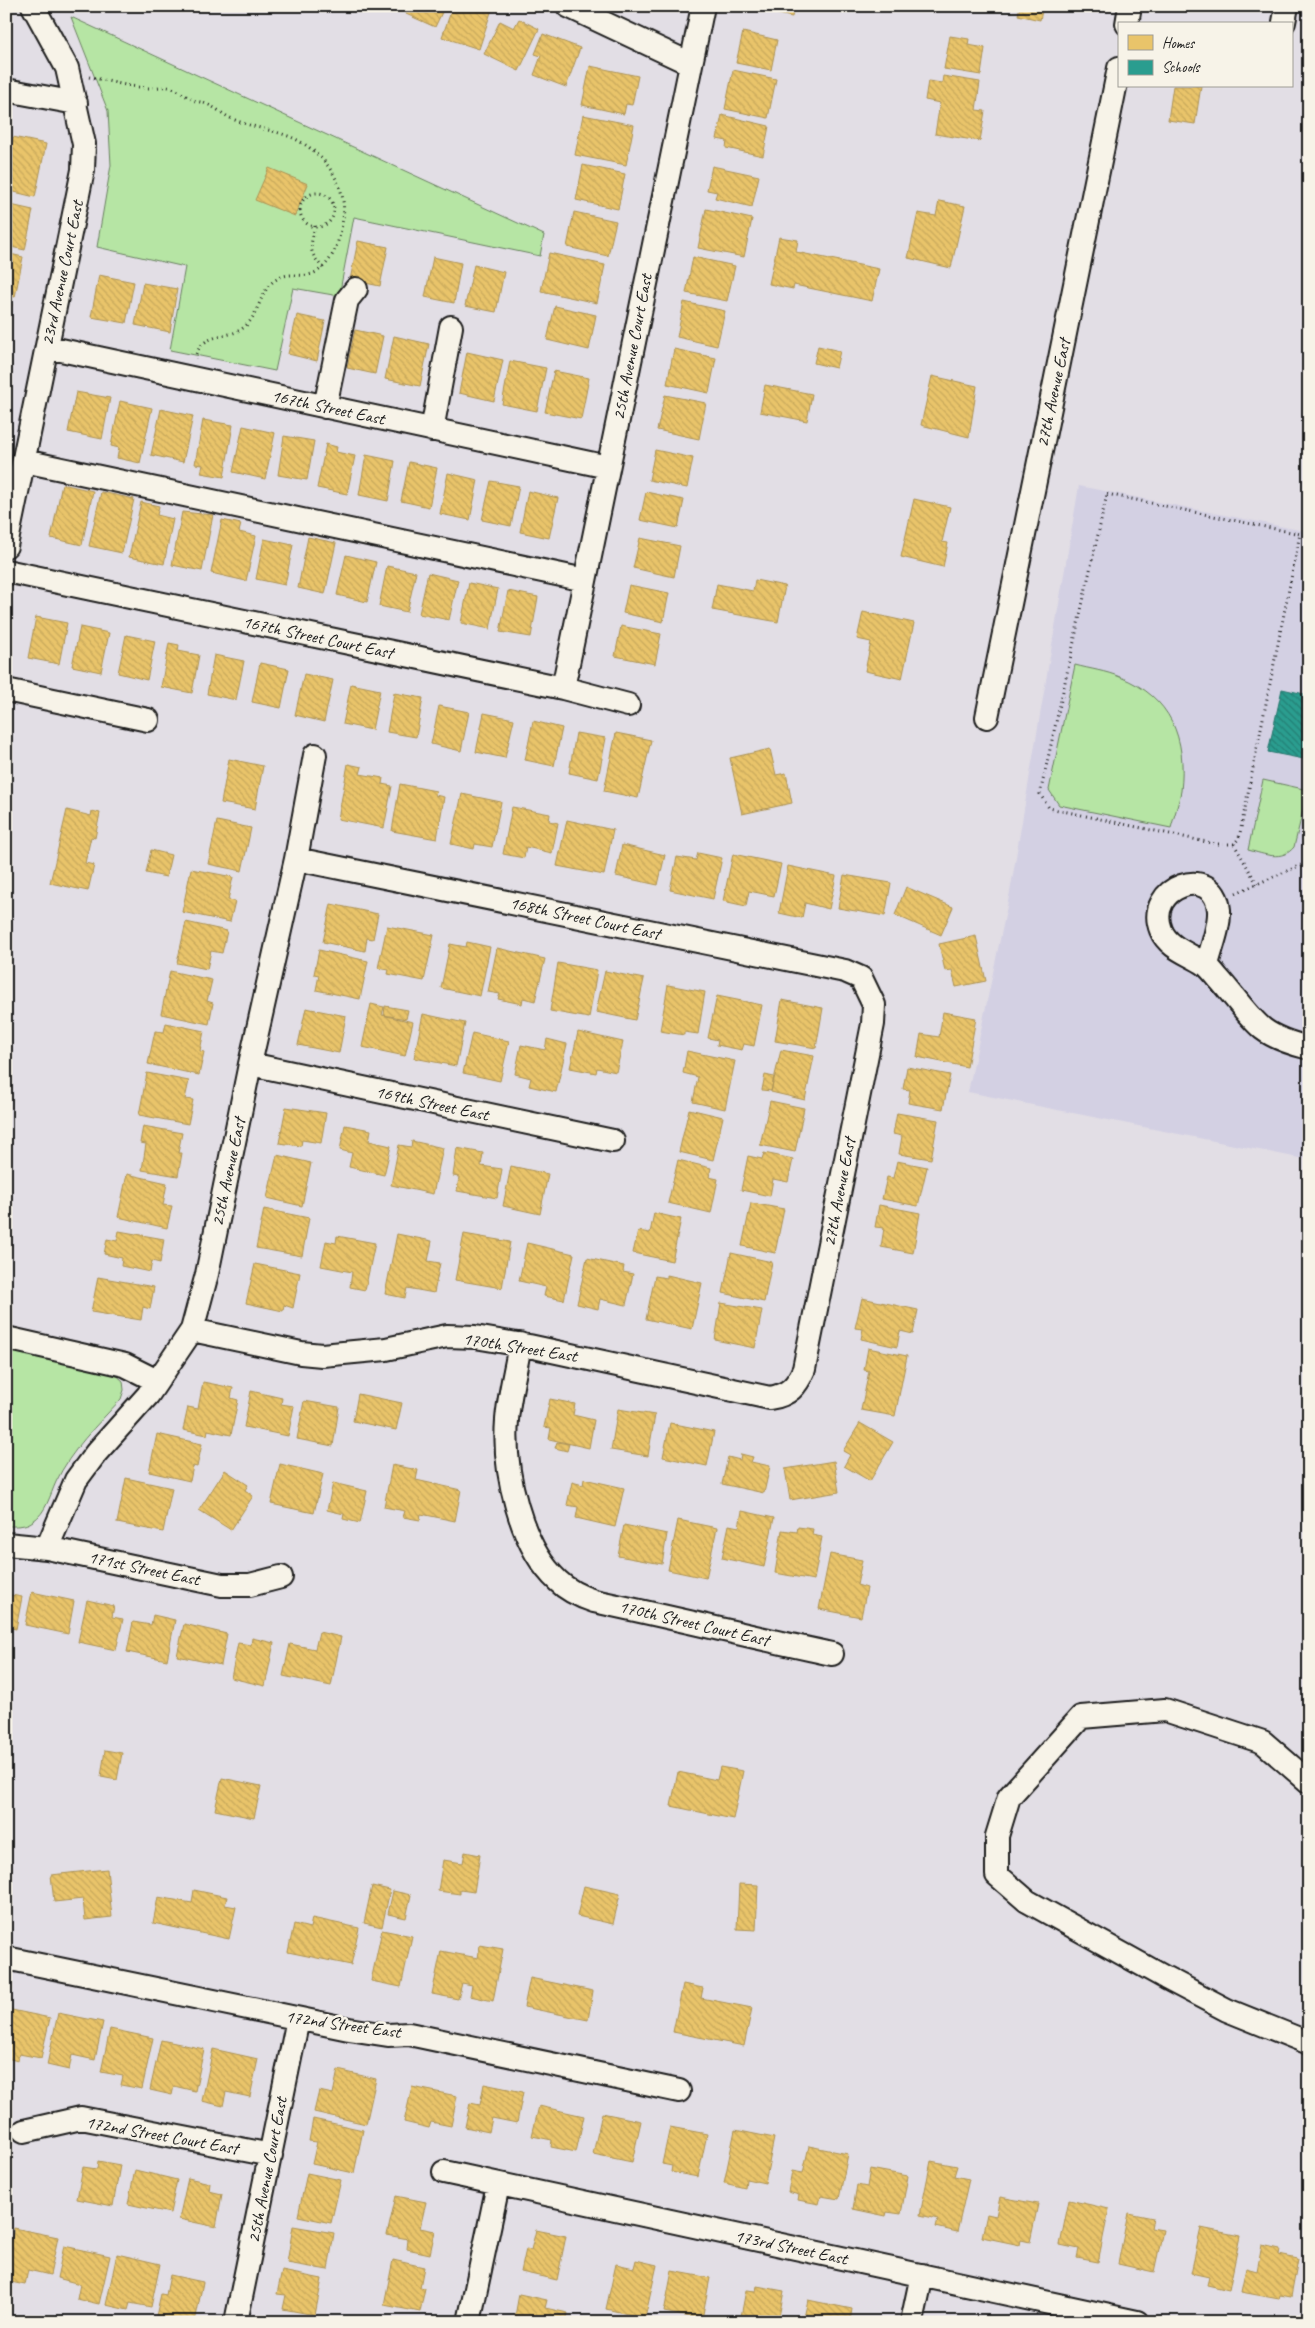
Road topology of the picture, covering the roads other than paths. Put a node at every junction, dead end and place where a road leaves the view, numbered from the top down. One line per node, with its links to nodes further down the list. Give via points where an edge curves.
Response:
1 (33, 6): 9 (street, 23rd Avenue Court East, via 68,73)
2 (568, 6): 6 (street)
3 (703, 6): 6 (street, 25th Avenue Court East)
4 (1130, 6): 5 (street)
5 (1127, 22)
6 (691, 64): 16 (street, 25th Avenue Court East)
7 (1118, 73): 23 (street, 27th Avenue East)
8 (6, 90): 9 (street)
9 (76, 103): 12 (street, 23rd Avenue Court East, via 84,144 83,170)
10 (356, 290): 13 (street, via 347,300)
11 (451, 327): 14 (street)
12 (47, 347): 13 (street, 167th Street East); 15 (street, 23rd Avenue Court East)
13 (325, 407): 14 (street, 167th Street East)
14 (432, 430): 16 (street, 167th Street East)
15 (24, 461): 17 (street, 23rd Avenue Court East); 19 (street)
16 (608, 468): 19 (street, 25th Avenue Court East)
17 (6, 546)
18 (6, 571): 20 (street, 167th Street Court East)
19 (585, 580): 20 (street, 25th Avenue Court East)
20 (563, 688): 22 (street, 167th Street Court East)
21 (6, 690): 24 (street)
22 (628, 705)
23 (987, 718)
24 (148, 720)
25 (315, 755): 26 (street, 25th Avenue East)
26 (296, 859): 28 (street, 168th Street Court East, via 845,971 860,978); 30 (street, 25th Avenue East)
27 (1206, 965): 27 (street, via 1218,918 1217,901 1205,887 1196,883 1180,885 1163,902 1159,916 1161,930 1172,945); 29 (street, via 1263,1029)
28 (867, 988): 36 (street, 27th Avenue East, via 874,1005 873,1024 804,1369)
29 (1309, 1048)
30 (250, 1064): 31 (street, 169th Street East); 32 (street, 25th Avenue East, via 207,1274)
31 (613, 1142)
32 (192, 1330): 34 (street, 170th Street East, via 292,1352 322,1355 386,1349 447,1336); 35 (street, 25th Avenue East)
33 (6, 1338): 35 (street, via 125,1364)
34 (520, 1344): 36 (street, 170th Street East, via 770,1398); 40 (street, 170th Street Court East, via 507,1420 509,1470 531,1543 543,1565 559,1582 594,1601)
35 (158, 1381): 38 (street, 25th Avenue East, via 76,1480)
36 (788, 1393)
37 (6, 1544): 38 (street, 171st Street East)
38 (47, 1548): 39 (street, 171st Street East, via 222,1585 250,1585)
39 (281, 1578)
40 (832, 1654)
41 (1309, 1782): 44 (street, via 1264,1742 1165,1710 1081,1717 1009,1797 998,1836 997,1875 1027,1901 1166,1978 1227,2010)
42 (6, 1958): 43 (street, 172nd Street East)
43 (298, 2019): 45 (street, 172nd Street East, via 388,2035 409,2034); 47 (street, 25th Avenue Court East)
44 (1309, 2043)
45 (679, 2091)
46 (24, 2131): 47 (street, 172nd Street Court East, via 81,2118)
47 (271, 2155): 51 (street, 25th Avenue Court East)
48 (444, 2172): 49 (street, 173rd Street East)
49 (498, 2185): 50 (street, 173rd Street East); 52 (street)
50 (922, 2275): 53 (street); 54 (street, 173rd Street East)
51 (236, 2322)
52 (469, 2322)
53 (912, 2322)
54 (1137, 2322)

